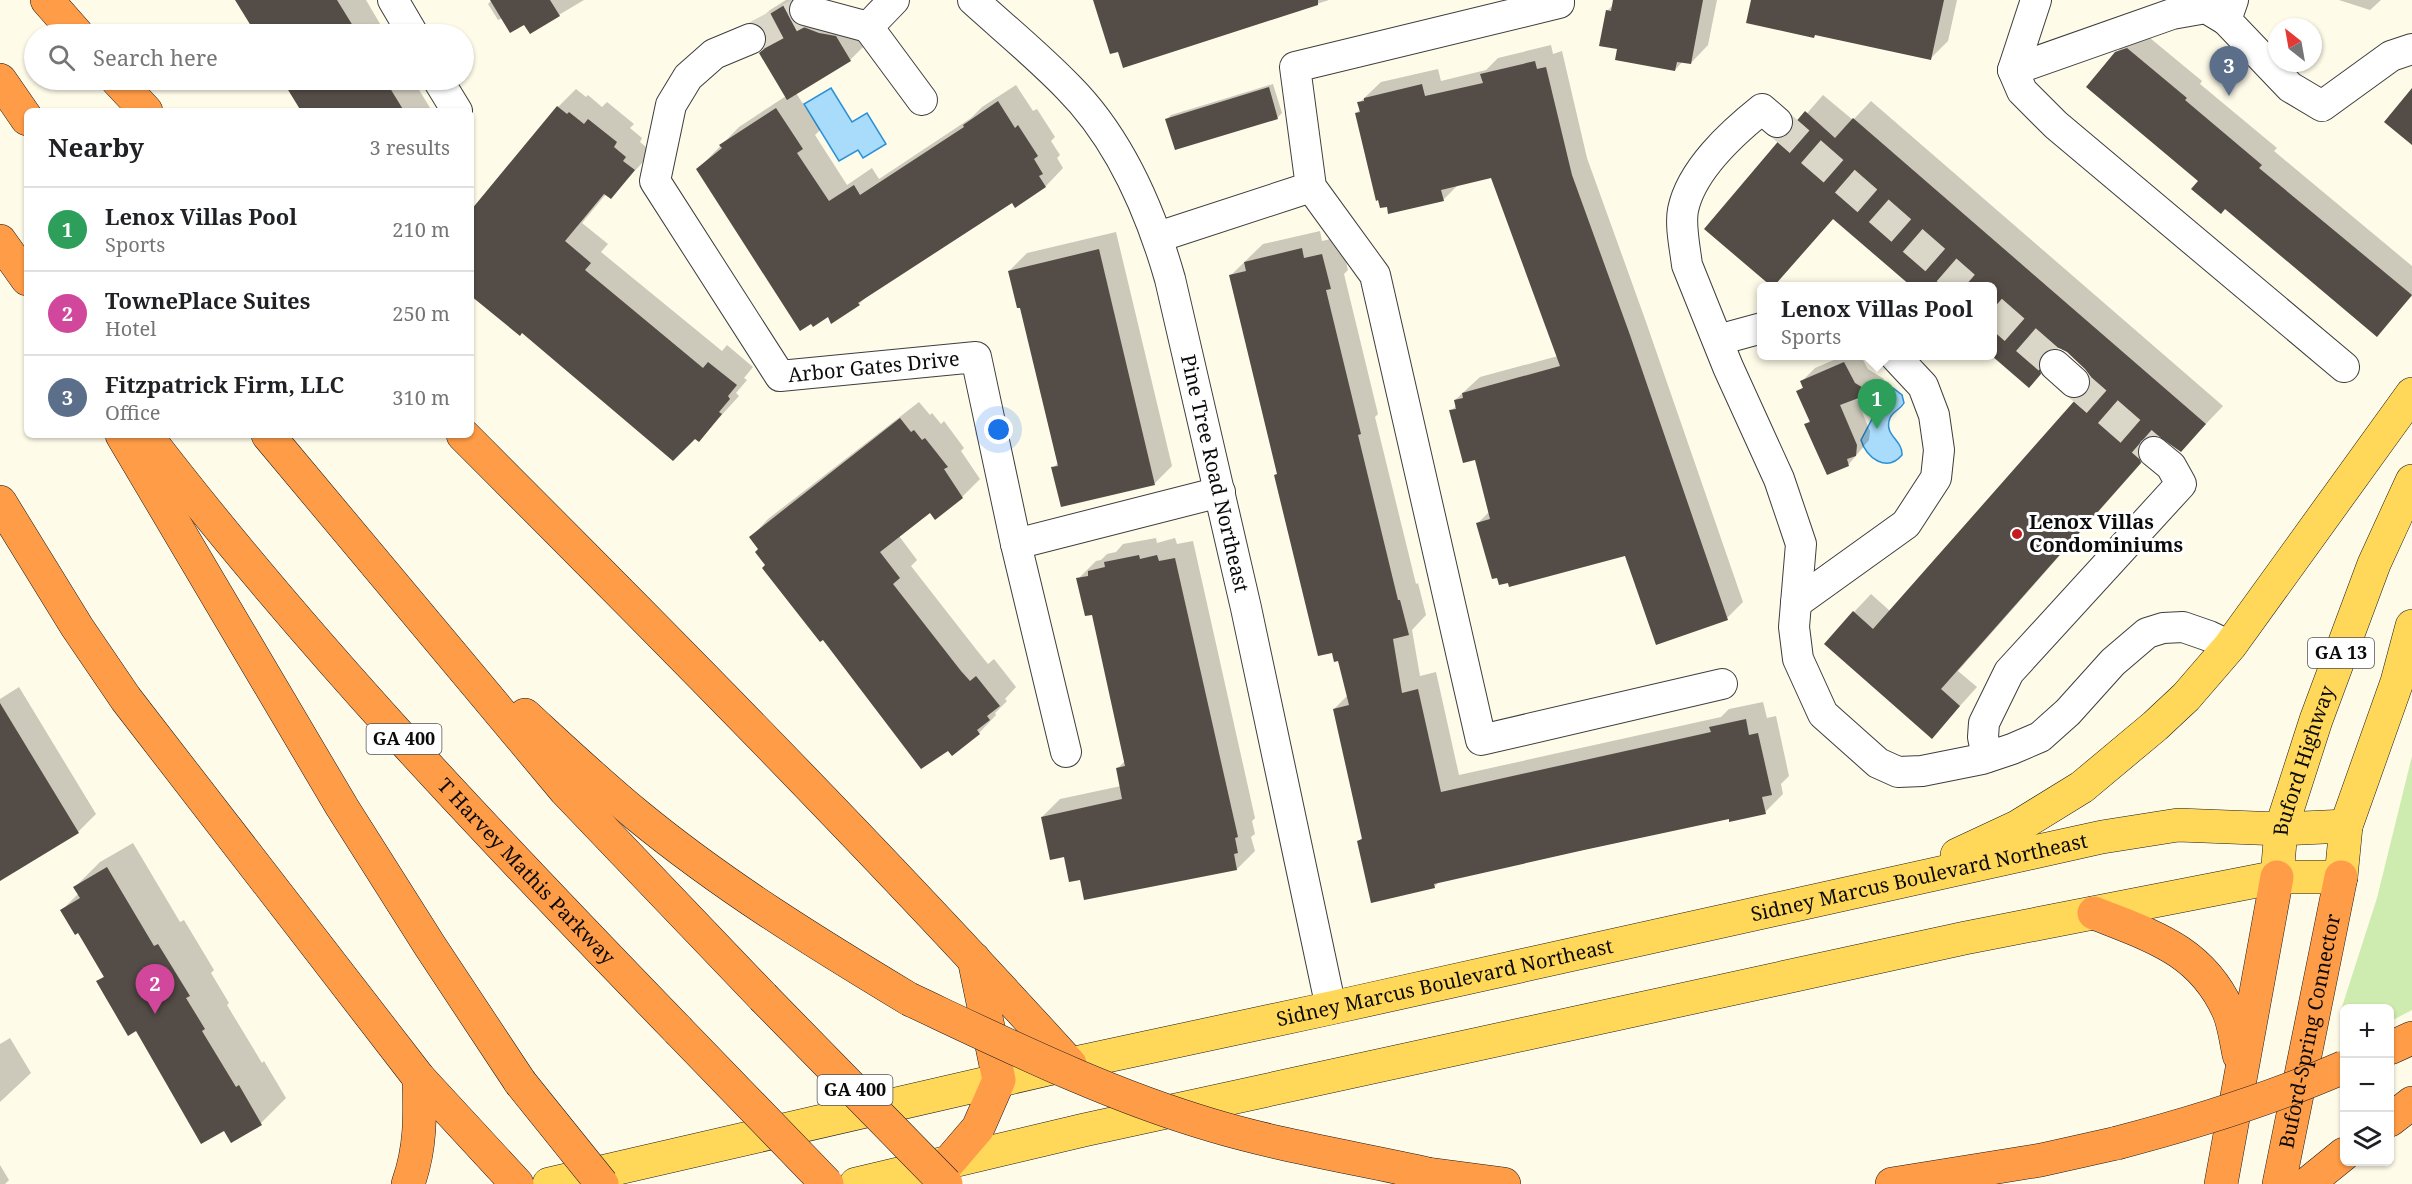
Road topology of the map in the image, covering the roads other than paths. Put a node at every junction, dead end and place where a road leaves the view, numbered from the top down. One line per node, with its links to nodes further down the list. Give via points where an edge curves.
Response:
1 (47, 0): 9 (highway)
2 (393, 0): 10 (street)
3 (894, 0): 11 (street)
4 (973, 0): 24 (street, Pine Tree Road Northeast, via 1069,88 1110,139 1142,196)
5 (1559, 0): 23 (street, via 1295,67)
6 (2036, 0): 14 (street)
7 (805, 10): 11 (street)
8 (2229, 10): 13 (street, via 2290,87 2322,106 2391,56); 14 (street, via 2206,8 2172,14)
9 (68, 24)
10 (407, 24)
11 (868, 27): 18 (street)
12 (750, 39): 40 (street, Arbor Gates Drive, via 714,54 688,77 671,105 655,181 780,376 976,357)
13 (2412, 49)
14 (2013, 70): 30 (street, via 2022,91 2056,125)
15 (0, 80): 21 (highway)
16 (126, 90): 19 (highway)
17 (444, 90): 20 (street)
18 (922, 100)
19 (143, 108)
20 (454, 108)
21 (24, 114)
22 (1777, 122): 28 (street, via 1762,109 1737,129 1690,189 1683,211 1688,265)
23 (1311, 187): 24 (street); 45 (street, via 1375,275 1481,740)
24 (1158, 237): 38 (street, Pine Tree Road Northeast)
25 (0, 241): 26 (highway)
26 (24, 275)
27 (1757, 329): 28 (street)
28 (1718, 340): 41 (street, via 1779,479 1801,544)
29 (1899, 360): 41 (street, via 1923,386 1934,415 1939,450 1936,478 1906,524)
30 (2344, 367)
31 (2412, 394): 44 (main road)
32 (124, 438): 70 (highway, bridge, via 342,807 430,946 520,1082)
33 (148, 438): 71 (highway, T Harvey Mathis Parkway / GA 400, bridge, via 317,642 528,874)
34 (270, 438): 42 (highway, GA 400)
35 (466, 438): 54 (highway, via 711,684)
36 (2154, 452): 47 (street, via 2171,466 2181,484 2009,672 1984,723)
37 (2412, 481): 49 (main road, Buford Highway / GA 13, via 2374,564 2316,720)
38 (1220, 492): 40 (street); 55 (street, Pine Tree Road Northeast)
39 (0, 502): 61 (highway, via 126,699)
40 (1016, 544): 46 (street, Arbor Gates Drive)
41 (1796, 603): 47 (street, via 1798,659 1823,714 1861,750 1898,772 1922,771)
42 (426, 625): 66 (highway, GA 400, bridge, via 565,790 763,997); 73 (highway, bridge, via 639,817 742,893 909,999 1047,1063 1211,1125 1428,1174)
43 (2412, 626): 48 (main road, GA 13, via 2397,682)
44 (2230, 646): 47 (street, via 2183,627 2147,633 2040,737); 52 (main road, via 2156,726 2082,787 2017,828)
45 (1722, 684)
46 (1066, 752)
47 (1987, 757)
48 (2346, 826): 49 (main road, Sidney Marcus Boulevard Northeast); 50 (main road, GA 13)
49 (2281, 829): 51 (main road, Buford Highway / GA 13); 52 (main road, Sidney Marcus Boulevard Northeast, via 2178,825 2102,837)
50 (2341, 877): 51 (main road); 76 (highway, Buford-Spring Connector / GA 13)
51 (2277, 878): 53 (main road); 59 (highway, GA 13)
52 (1892, 885): 55 (main road, Sidney Marcus Boulevard Northeast)
53 (2094, 913): 59 (highway, via 2170,944 2207,974 2229,1011); 66 (main road, via 1084,1130)
54 (974, 957): 58 (highway); 62 (highway)
55 (1331, 1008): 58 (main road, Sidney Marcus Boulevard Northeast)
56 (2412, 1038): 57 (highway)
57 (2394, 1046)
58 (1070, 1064): 62 (main road, Sidney Marcus Boulevard Northeast)
59 (2242, 1068): 75 (highway, GA 13)
60 (2340, 1069): 74 (highway, bridge, via 2215,1116 2117,1143 2031,1162)
61 (418, 1078): 67 (highway, via 417,1160); 68 (highway)
62 (999, 1080): 66 (highway, via 978,1128); 69 (main road, Sidney Marcus Boulevard Northeast)
63 (2412, 1103): 64 (highway)
64 (2394, 1117)
65 (2340, 1157): 77 (highway)
66 (947, 1174): 72 (main road)
67 (408, 1184)
68 (518, 1184)
69 (549, 1184)
70 (602, 1184)
71 (827, 1184)
72 (856, 1184)
73 (1504, 1184)
74 (1892, 1184)
75 (2221, 1184)
76 (2278, 1184)
77 (2307, 1184)

